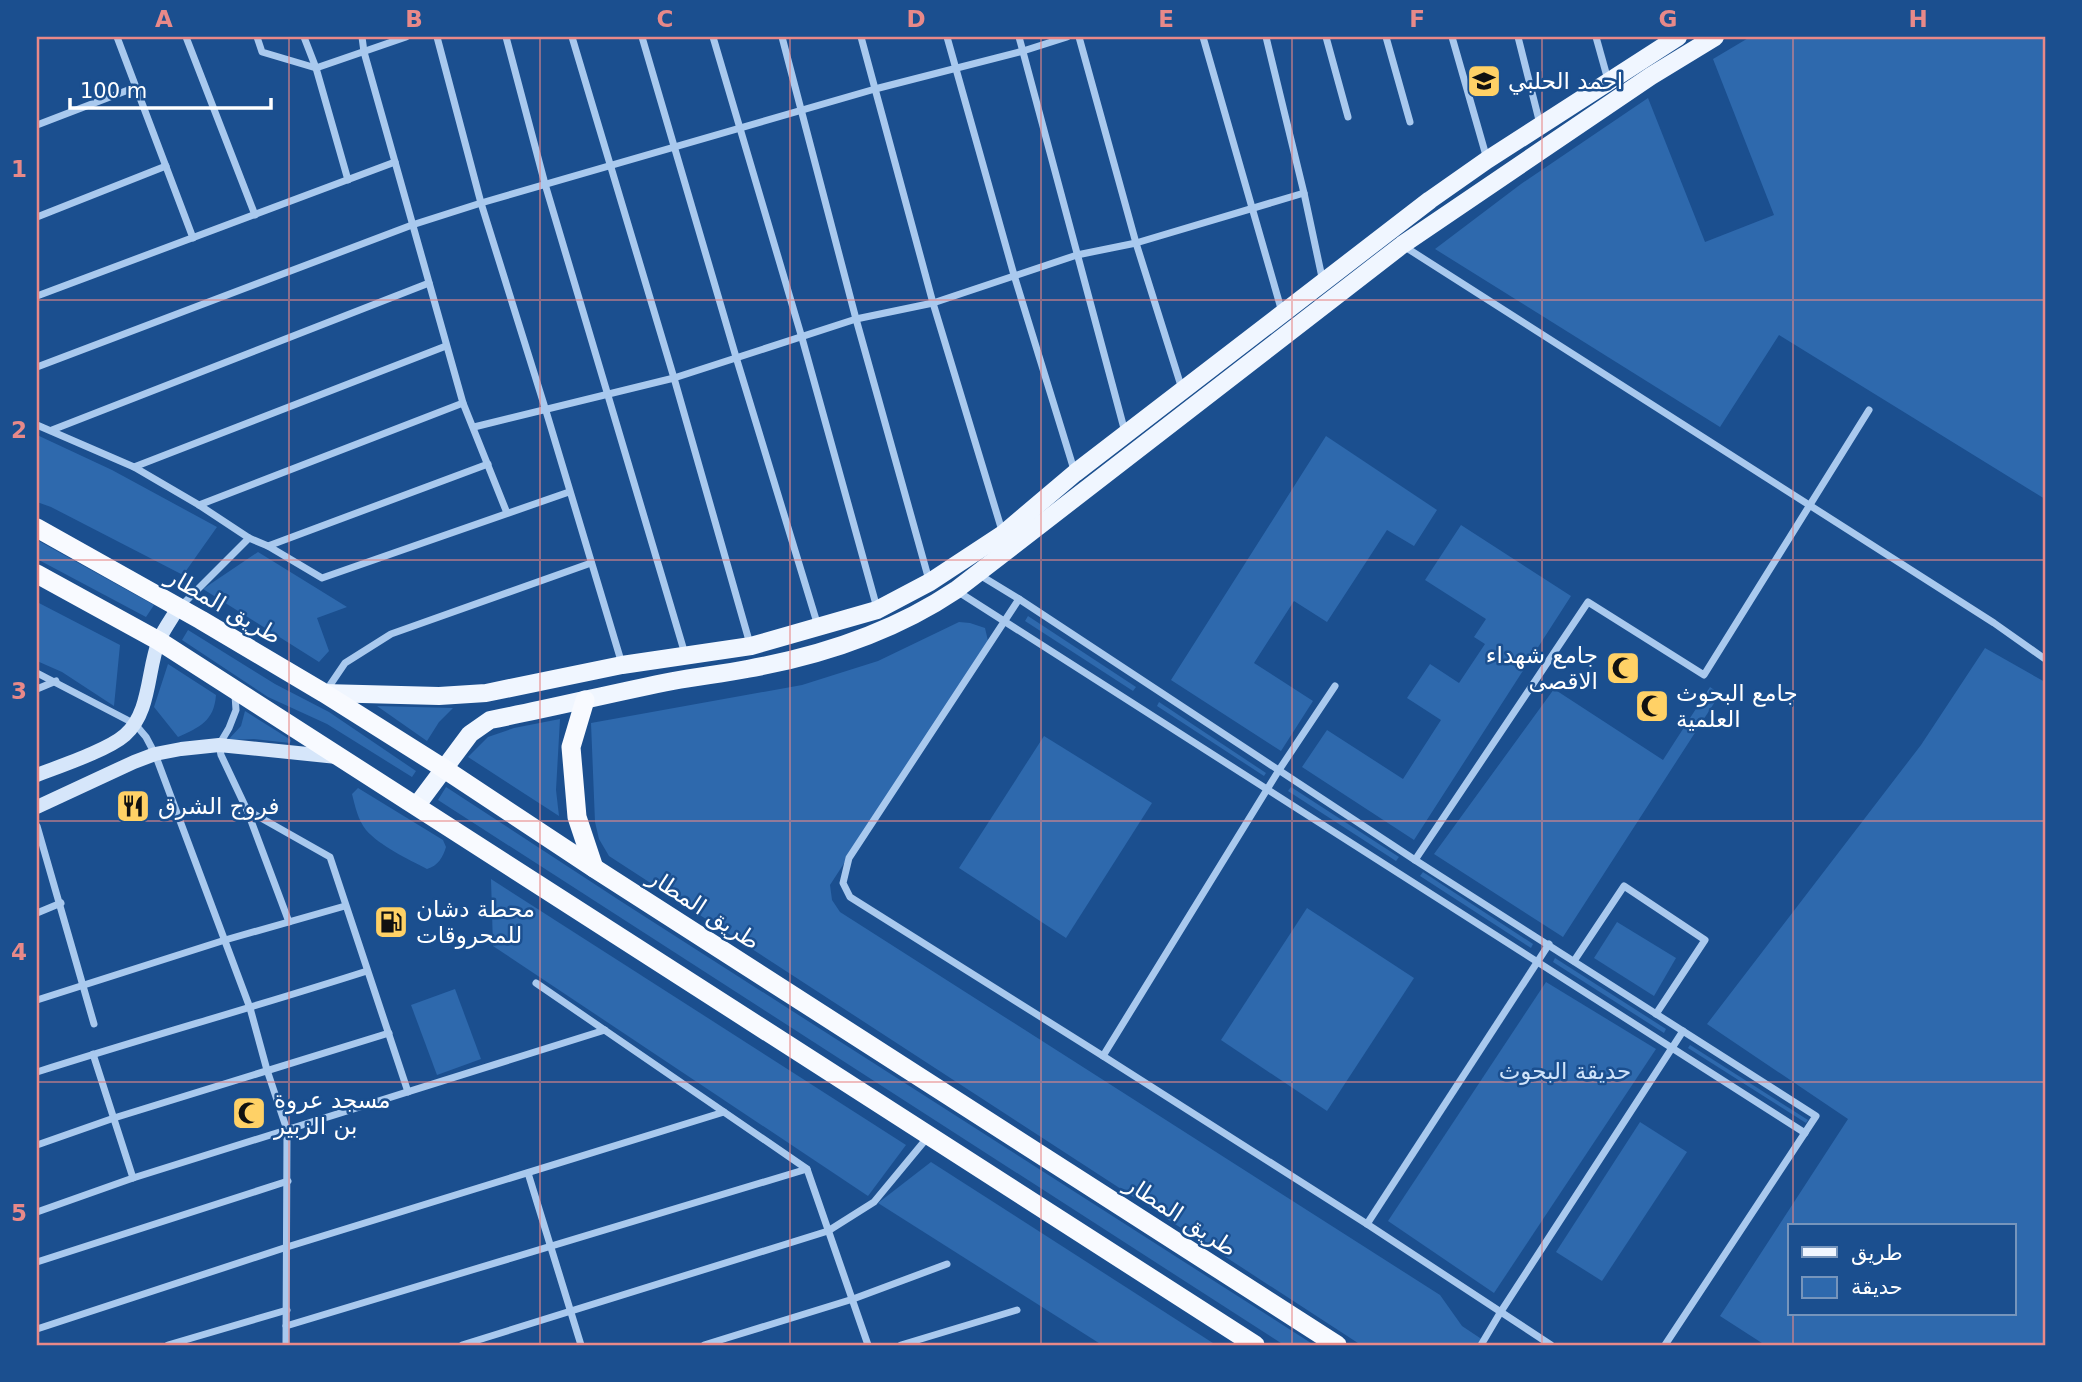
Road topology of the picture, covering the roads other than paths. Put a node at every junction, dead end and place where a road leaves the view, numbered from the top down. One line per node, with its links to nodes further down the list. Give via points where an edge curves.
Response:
1 (117, 37): 32 (street)
2 (186, 37): 50 (street)
3 (257, 37): 30 (street, via 262,52)
4 (304, 37): 30 (street)
5 (362, 37): 28 (street)
6 (406, 37): 28 (street)
7 (437, 37): 48 (street)
8 (506, 37): 46 (street)
9 (572, 37): 44 (street)
10 (642, 37): 40 (street)
11 (713, 37): 39 (street)
12 (782, 37): 34 (street)
13 (861, 37): 33 (street)
14 (947, 37): 29 (street)
15 (1019, 37): 27 (street)
16 (1067, 37): 27 (street)
17 (1079, 37): 54 (street)
18 (1203, 37): 49 (street)
19 (1266, 37): 47 (street)
20 (1326, 37): 35 (street)
21 (1386, 37): 36 (street)
22 (1452, 37): 41 (street)
23 (1518, 37): 38 (street)
24 (1596, 37): 31 (street)
25 (1675, 37): 31 (main road)
26 (1715, 37): 55 (main road)
27 (1023, 51): 29 (street); 56 (street)
28 (364, 52): 30 (street); 42 (street)
29 (956, 67): 33 (street); 57 (street)
30 (316, 68): 45 (street)
31 (1608, 81): 38 (main road)
32 (136, 87): 37 (street); 43 (street)
33 (875, 89): 34 (street); 61 (street)
34 (802, 111): 39 (street); 63 (street)
35 (1348, 117)
36 (1410, 122)
37 (37, 125)
38 (1540, 125): 41 (main road)
39 (739, 130): 40 (street); 64 (street)
40 (676, 148): 44 (street); 66 (street)
41 (1487, 160): 58 (main road)
42 (395, 162): 45 (street); 52 (street)
43 (166, 166): 51 (street); 53 (street)
44 (609, 167): 46 (street); 68 (street)
45 (348, 180): 50 (street)
46 (545, 184): 48 (street); 70 (street)
47 (1304, 193): 49 (street); 58 (street)
48 (481, 203): 52 (street); 73 (street)
49 (1252, 208): 54 (street); 62 (street)
50 (255, 215): 53 (street)
51 (37, 217)
52 (412, 225): 59 (street); 67 (street)
53 (193, 238): 60 (street)
54 (1136, 243): 56 (street); 69 (street)
55 (1402, 245): 83 (street); 91 (main road)
56 (1077, 255): 57 (street); 77 (street)
57 (1014, 275): 61 (street); 80 (street)
58 (1323, 282): 62 (main road)
59 (429, 283): 65 (street); 76 (street)
60 (37, 296)
61 (933, 303): 63 (street); 86 (street)
62 (1282, 313): 69 (main road)
63 (856, 319): 64 (street); 92 (street)
64 (802, 338): 66 (street); 96 (street)
65 (446, 346): 71 (street); 79 (street)
66 (736, 357): 68 (street); 98 (street)
67 (37, 368)
68 (674, 378): 70 (street); 100 (street)
69 (1182, 389): 77 (main road)
70 (608, 394): 73 (street); 101 (street)
71 (463, 403): 75 (street); 82 (street)
72 (1869, 410): 83 (street)
73 (546, 411): 75 (street); 81 (street)
74 (37, 425): 76 (street)
75 (474, 428): 78 (street)
76 (52, 430): 79 (street)
77 (1125, 434): 80 (main road)
78 (488, 464): 84 (street); 88 (street)
79 (134, 467): 82 (street)
80 (1075, 473): 86 (main road)
81 (569, 492): 84 (street); 89 (street)
82 (199, 505): 87 (street)
83 (1810, 506): 102 (street); 125 (street, via 1704,675 1588,602)
84 (507, 513): 88 (street, via 322,578)
85 (37, 528): 95 (highway, طريق المطار)
86 (1003, 534): 92 (main road)
87 (249, 538): 88 (street); 95 (street)
88 (268, 546)
89 (591, 563): 103 (street); 109 (street, via 391,634 345,663)
90 (37, 574): 99 (highway)
91 (977, 574): 93 (main road); 94 (street)
92 (930, 582): 96 (main road)
93 (956, 590): 97 (street); 111 (main road, via 878,632 810,654)
94 (1019, 599): 97 (street); 118 (street)
95 (178, 608): 99 (main road); 109 (highway, طريق المطار)
96 (877, 610): 98 (main road)
97 (1005, 621): 120 (street); 147 (street, via 849,858 843,883 850,897)
98 (819, 627): 100 (main road)
99 (159, 641): 108 (highway); 113 (main road)
100 (751, 646): 101 (main road)
101 (686, 656): 103 (main road)
102 (2045, 659)
103 (622, 665): 110 (main road)
104 (37, 673): 105 (street)
105 (56, 681): 107 (street); 113 (street)
106 (1335, 685): 118 (street)
107 (37, 689)
108 (234, 689): 114 (street, via 236,710); 116 (highway)
109 (324, 693): 110 (main road); 117 (highway, طريق المطار)
110 (485, 693): 112 (main road)
111 (585, 699): 112 (main road); 126 (highway, via 571,747 577,817)
112 (490, 720): 117 (main road, via 470,734)
113 (135, 724): 115 (street); 119 (main road, via 110,745)
114 (219, 745): 115 (main road); 116 (main road); 123 (street)
115 (155, 754): 122 (main road); 131 (street)
116 (341, 757): 121 (highway)
117 (443, 768): 121 (main road); 126 (highway, طريق المطار)
118 (1279, 771): 120 (street); 125 (street)
119 (37, 775)
120 (1268, 789): 134 (street); 147 (street)
121 (417, 805): 155 (highway)
122 (37, 807)
123 (247, 810): 128 (street, via 330,857); 130 (street)
124 (37, 826): 127 (street)
125 (1415, 860): 132 (street)
126 (594, 868): 183 (highway, طريق المطار)
127 (61, 903): 129 (street); 137 (street)
128 (345, 906): 130 (street); 135 (street)
129 (37, 913)
130 (289, 922): 131 (street)
131 (225, 940): 137 (street); 139 (street)
132 (1549, 944): 133 (street); 134 (street)
133 (1574, 961): 140 (street); 140 (street, via 1624,886 1705,940)
134 (1538, 962): 145 (street); 162 (street)
135 (367, 971): 139 (street); 144 (street)
136 (536, 983): 142 (street)
137 (83, 986): 138 (street); 141 (street)
138 (37, 1000)
139 (250, 1008): 146 (street); 148 (street)
140 (1656, 1014): 143 (street)
141 (94, 1024)
142 (605, 1030): 150 (street); 151 (street)
143 (1683, 1031): 145 (street); 154 (street, via 1816,1116)
144 (389, 1032): 148 (street); 150 (street)
145 (1672, 1048): 154 (street); 172 (street)
146 (93, 1054): 149 (street); 152 (street)
147 (1103, 1055): 162 (street)
148 (267, 1070): 152 (street); 153 (street)
149 (37, 1072)
150 (408, 1093): 153 (street)
151 (724, 1112): 157 (street); 158 (street)
152 (114, 1118): 156 (street); 159 (street)
153 (287, 1130): 159 (street); 160 (street)
154 (1805, 1133): 186 (street)
155 (930, 1135): 163 (street, via 874,1202); 182 (highway)
156 (37, 1144)
157 (807, 1169): 163 (street); 164 (street)
158 (528, 1173): 164 (street); 165 (street)
159 (133, 1178): 161 (street)
160 (288, 1181): 165 (street); 166 (street)
161 (37, 1212)
162 (1367, 1224): 172 (street)
163 (828, 1231): 168 (street); 171 (street)
164 (551, 1246): 171 (street); 173 (street)
165 (287, 1247): 169 (street); 174 (street)
166 (37, 1262)
167 (947, 1264): 168 (street)
168 (853, 1299): 179 (street); 180 (street)
169 (286, 1310): 173 (street); 175 (street)
170 (1017, 1310): 181 (street)
171 (570, 1312): 177 (street); 178 (street)
172 (1500, 1313): 184 (street); 185 (street)
173 (286, 1326): 176 (street)
174 (37, 1329)
175 (169, 1345)
176 (286, 1345)
177 (462, 1345)
178 (581, 1345)
179 (704, 1345)
180 (868, 1345)
181 (901, 1345)
182 (1255, 1345)
183 (1337, 1345)
184 (1481, 1345)
185 (1551, 1345)
186 (1665, 1345)

